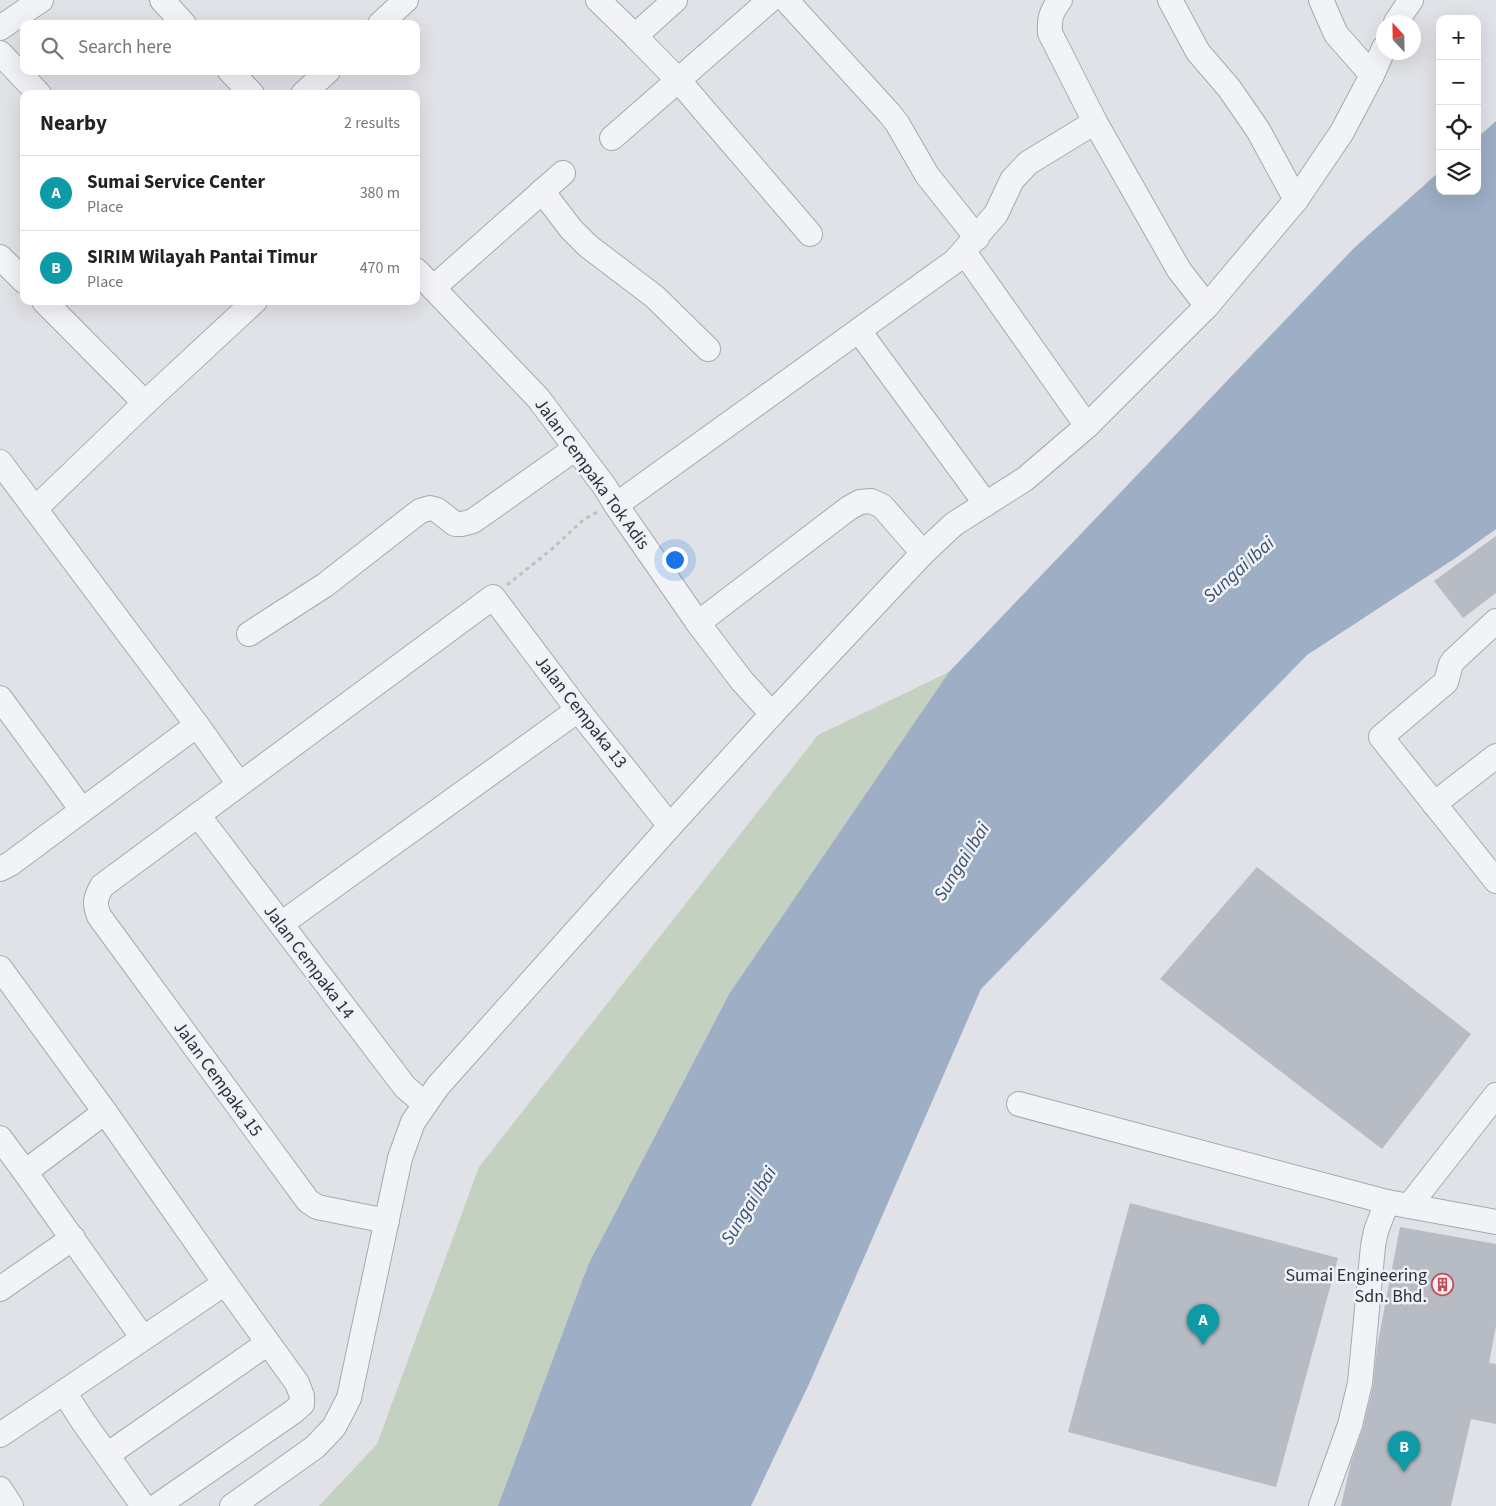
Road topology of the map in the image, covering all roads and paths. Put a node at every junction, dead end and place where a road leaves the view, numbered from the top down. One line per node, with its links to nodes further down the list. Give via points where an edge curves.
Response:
1 (41, 0): 15 (street)
2 (162, 0): 13 (street)
3 (406, 0): 14 (street)
4 (598, 0): 16 (street)
5 (675, 0): 16 (street)
6 (770, 0): 24 (street)
7 (786, 0): 34 (street, via 889,113)
8 (1060, 0): 28 (street, via 1050,20 1050,33)
9 (1170, 0): 32 (street, via 1198,52 1229,88 1258,130)
10 (1321, 0): 23 (street, via 1336,34)
11 (1411, 0): 12 (street)
12 (1401, 15)
13 (180, 20)
14 (384, 20)
15 (0, 28)
16 (635, 36): 24 (street)
17 (0, 53): 19 (street)
18 (1379, 60): 23 (street)
19 (20, 74)
20 (21, 75): 25 (street)
21 (234, 75): 26 (street)
22 (324, 75): 27 (street)
23 (1372, 75): 32 (street, via 1342,132)
24 (679, 81): 29 (street); 33 (street)
25 (35, 90)
26 (248, 90)
27 (307, 90)
28 (1095, 122): 34 (street, via 1028,163 1012,180 996,214); 41 (street, via 1179,270)
29 (612, 138)
30 (563, 173): 31 (street)
31 (542, 191): 38 (street); 43 (street, via 588,246 656,297)
32 (1296, 200): 41 (street)
33 (810, 234)
34 (970, 245): 42 (street, via 955,261); 45 (street)
35 (0, 257): 37 (street)
36 (420, 274): 38 (street, Jalan Cempaka Tok Adis)
37 (20, 277)
38 (433, 288): 46 (street, Jalan Cempaka Tok Adis, via 538,398)
39 (48, 305): 44 (street)
40 (247, 305): 44 (street)
41 (1207, 306): 45 (street)
42 (845, 340): 48 (street); 50 (street)
43 (708, 349)
44 (144, 404): 49 (street)
45 (1087, 426): 50 (street, via 1025,479)
46 (580, 454): 48 (street, Jalan Cempaka Tok Adis); 55 (street, via 473,521 455,524 437,510 420,511 325,585)
47 (0, 462): 49 (street)
48 (611, 496): 52 (path); 54 (street, Jalan Cempaka Tok Adis)
49 (35, 509): 59 (street)
50 (970, 514): 51 (street)
51 (923, 553): 54 (street, via 882,506 871,501 860,502); 58 (street)
52 (493, 597): 57 (street, Jalan Cempaka 13); 61 (street)
53 (1496, 621): 62 (street, via 1454,660 1446,682 1381,737)
54 (698, 623): 58 (street, Jalan Cempaka Tok Adis)
55 (249, 634)
56 (0, 698): 63 (street)
57 (578, 710): 65 (street, Jalan Cempaka 13); 68 (street)
58 (772, 714): 65 (street)
59 (197, 724): 61 (street); 63 (street)
60 (1496, 756): 62 (street)
61 (234, 777): 64 (street)
62 (1434, 804): 67 (street)
63 (82, 810): 66 (street)
64 (198, 815): 68 (street, Jalan Cempaka 14); 77 (street, Jalan Cempaka 15, via 102,886 96,898 99,916 308,1201 317,1207)
65 (670, 826): 71 (street)
66 (0, 869)
67 (1496, 881)
68 (281, 924): 71 (street, Jalan Cempaka 14, via 404,1087)
69 (0, 968): 73 (street)
70 (1496, 1095): 76 (street)
71 (425, 1104): 77 (street, via 400,1158)
72 (1019, 1104): 76 (street)
73 (105, 1112): 75 (street); 80 (street)
74 (2, 1146): 75 (street)
75 (26, 1172): 79 (street)
76 (1398, 1204): 78 (street); 92 (street, via 1376,1232 1360,1383 1350,1425)
77 (387, 1221): 91 (street, via 346,1405 334,1427 315,1447)
78 (1496, 1222)
79 (72, 1238): 81 (street); 82 (street)
80 (225, 1283): 82 (street); 83 (street)
81 (0, 1289)
82 (143, 1338): 84 (street)
83 (268, 1343): 86 (street); 90 (street, via 297,1383 302,1404)
84 (64, 1392): 85 (street); 86 (street)
85 (0, 1435)
86 (106, 1455): 89 (street)
87 (0, 1489): 88 (street)
88 (11, 1506)
89 (143, 1506)
90 (157, 1506)
91 (232, 1506)
92 (1321, 1506)

